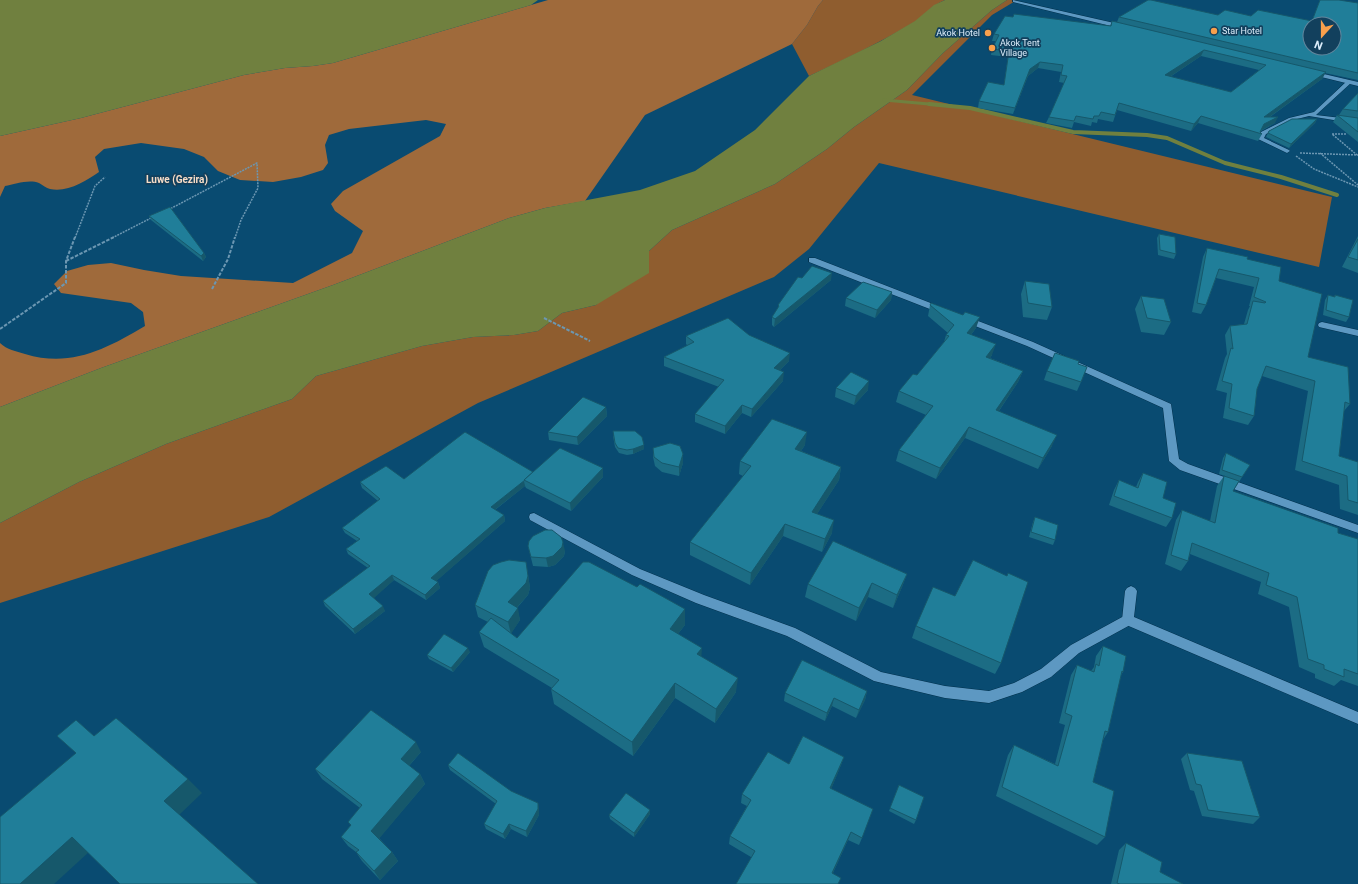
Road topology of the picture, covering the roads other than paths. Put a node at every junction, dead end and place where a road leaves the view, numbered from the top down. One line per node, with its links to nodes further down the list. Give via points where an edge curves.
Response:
1 (1015, 1): 2 (street)
2 (1129, 28)
3 (1303, 71): 4 (street)
4 (1349, 82): 5 (street); 6 (street)
5 (1358, 84)
6 (1312, 116): 7 (street); 8 (street, via 1291,119 1263,133 1261,139)
7 (1358, 122)
8 (1287, 151)
9 (812, 260): 13 (street, via 1030,344 1168,406 1174,461 1184,467)
10 (1322, 325): 11 (street)
11 (1358, 333)
12 (534, 517): 15 (street, via 636,572 700,599 791,632 879,676 945,692 988,697 1017,688 1046,672 1075,649)
13 (1358, 529)
14 (1130, 591): 15 (street)
15 (1128, 620): 16 (street)
16 (1358, 718)

